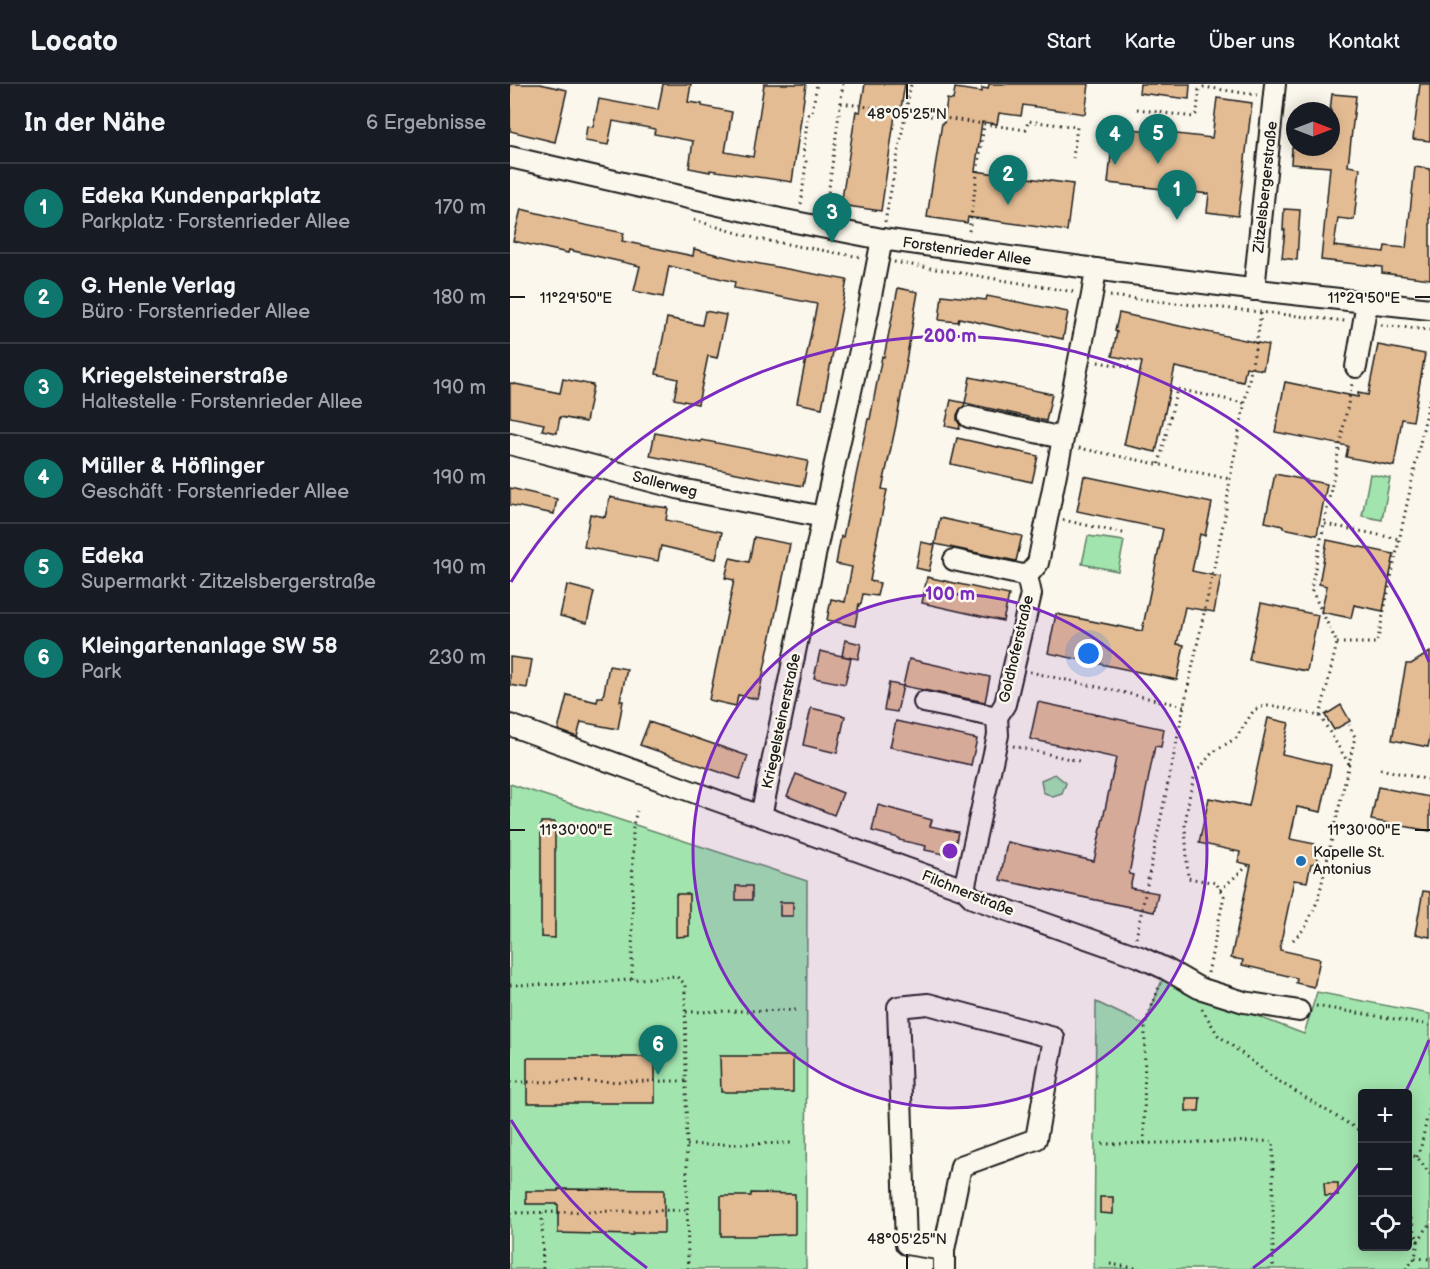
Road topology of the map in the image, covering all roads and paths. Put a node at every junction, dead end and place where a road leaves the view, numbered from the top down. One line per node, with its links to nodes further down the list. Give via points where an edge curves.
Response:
1 (817, 84): 11 (path, via 802,154 806,162)
2 (843, 84): 5 (path)
3 (911, 84): 7 (path)
4 (1274, 91): 6 (path, via 1204,87 1199,90 1197,113 1193,117); 17 (street, Zitzelsbergerstraße)
5 (841, 103): 7 (path); 12 (path)
6 (1137, 109)
7 (906, 113): 8 (path); 14 (path)
8 (984, 125): 10 (path, via 1026,130 1028,121 1077,127); 13 (path)
9 (510, 157): 14 (street, Forstenrieder Allee, via 780,219)
10 (1073, 158)
11 (801, 206)
12 (826, 212)
13 (969, 231)
14 (882, 238): 15 (street, Kriegelsteinerstraße); 16 (street, Forstenrieder Allee)
15 (878, 259): 18 (path); 34 (street, Kriegelsteinerstraße)
16 (1096, 269): 17 (street, Forstenrieder Allee); 18 (street, Goldhoferstraße)
17 (1254, 290): 19 (street, Forstenrieder Allee)
18 (1092, 295): 21 (path); 24 (street, Goldhoferstraße)
19 (1367, 302): 20 (street, Forstenrieder Allee); 22 (street)
20 (1430, 309)
21 (1261, 313): 22 (path); 28 (path)
22 (1364, 323): 23 (path); 25 (street)
23 (1430, 330)
24 (1078, 359): 26 (path); 30 (street, Goldhoferstraße)
25 (1356, 367): 36 (path)
26 (1132, 368)
27 (1430, 397): 38 (path)
28 (1244, 403): 32 (path, via 1177,389); 33 (path)
29 (969, 417): 30 (street)
30 (1062, 441): 32 (path); 35 (street, Goldhoferstraße)
31 (510, 444): 34 (street, Sallerweg, via 681,489)
32 (1160, 464): 33 (path)
33 (1230, 479): 44 (path)
34 (823, 517): 55 (street, Kriegelsteinerstraße)
35 (1047, 517): 37 (path); 40 (street, Goldhoferstraße, via 1038,563)
36 (1325, 524): 38 (path); 41 (path, via 1311,589)
37 (1127, 534)
38 (1400, 539): 41 (path, via 1377,643)
39 (954, 560): 40 (street)
40 (1027, 576): 42 (street, Goldhoferstraße, via 1031,594)
41 (1337, 643): 45 (path)
42 (1014, 669): 44 (path); 46 (street, Goldhoferstraße, via 1005,704)
43 (924, 702): 46 (street)
44 (1184, 706): 60 (path)
45 (1320, 716): 51 (path); 58 (path, via 1275,706 1254,710 1236,738 1212,753 1195,774 1185,824 1188,878 1216,883)
46 (997, 717): 49 (street, Goldhoferstraße)
47 (510, 725): 55 (street, Filchnerstraße)
48 (1349, 725): 51 (path, via 1355,737)
49 (997, 742): 50 (path); 57 (street, Goldhoferstraße)
50 (1083, 762)
51 (1349, 764): 59 (path, via 1318,900 1305,928)
52 (1380, 769): 53 (path)
53 (1430, 780)
54 (637, 811): 62 (path, via 633,825)
55 (761, 816): 57 (street, Filchnerstraße)
56 (1250, 864): 58 (path)
57 (964, 889): 60 (street, Filchnerstraße, via 973,898)
58 (1220, 890): 64 (path, via 1224,896 1209,972)
59 (1293, 940)
60 (1132, 954): 61 (street, Filchnerstraße)
61 (1166, 969): 64 (street, Filchnerstraße); 74 (path, via 1145,1025)
62 (632, 979): 63 (path); 67 (path, via 676,976 686,984)
63 (510, 984)
64 (1199, 988): 66 (street, Filchnerstraße, via 1244,1002); 72 (path, via 1197,1000 1218,1035 1275,1079)
65 (798, 1010): 67 (path)
66 (1299, 1011): 68 (path, via 1311,1005)
67 (686, 1012): 69 (path)
68 (1430, 1025)
69 (687, 1081): 70 (path); 76 (path)
70 (510, 1082)
71 (1430, 1103): 78 (path)
72 (1358, 1130)
73 (793, 1143): 76 (path)
74 (1144, 1143): 75 (path); 93 (path, via 1273,1141)
75 (1102, 1144)
76 (687, 1145): 80 (path)
77 (1412, 1156): 78 (path)
78 (1417, 1157): 79 (path)
79 (1430, 1174)
80 (687, 1210): 82 (path); 91 (path)
81 (510, 1213): 82 (path)
82 (542, 1213): 90 (path)
83 (1412, 1223): 85 (path)
84 (1430, 1224): 85 (path)
85 (1418, 1240): 86 (path)
86 (1415, 1258): 87 (path); 94 (path)
87 (1430, 1259)
88 (944, 1260): 88 (street, via 906,1244 898,1006 928,1004 1054,1038 1036,1138 961,1166)
89 (1110, 1264): 92 (path)
90 (543, 1269)
91 (688, 1269)
92 (1141, 1269)
93 (1273, 1269)
94 (1406, 1269)

